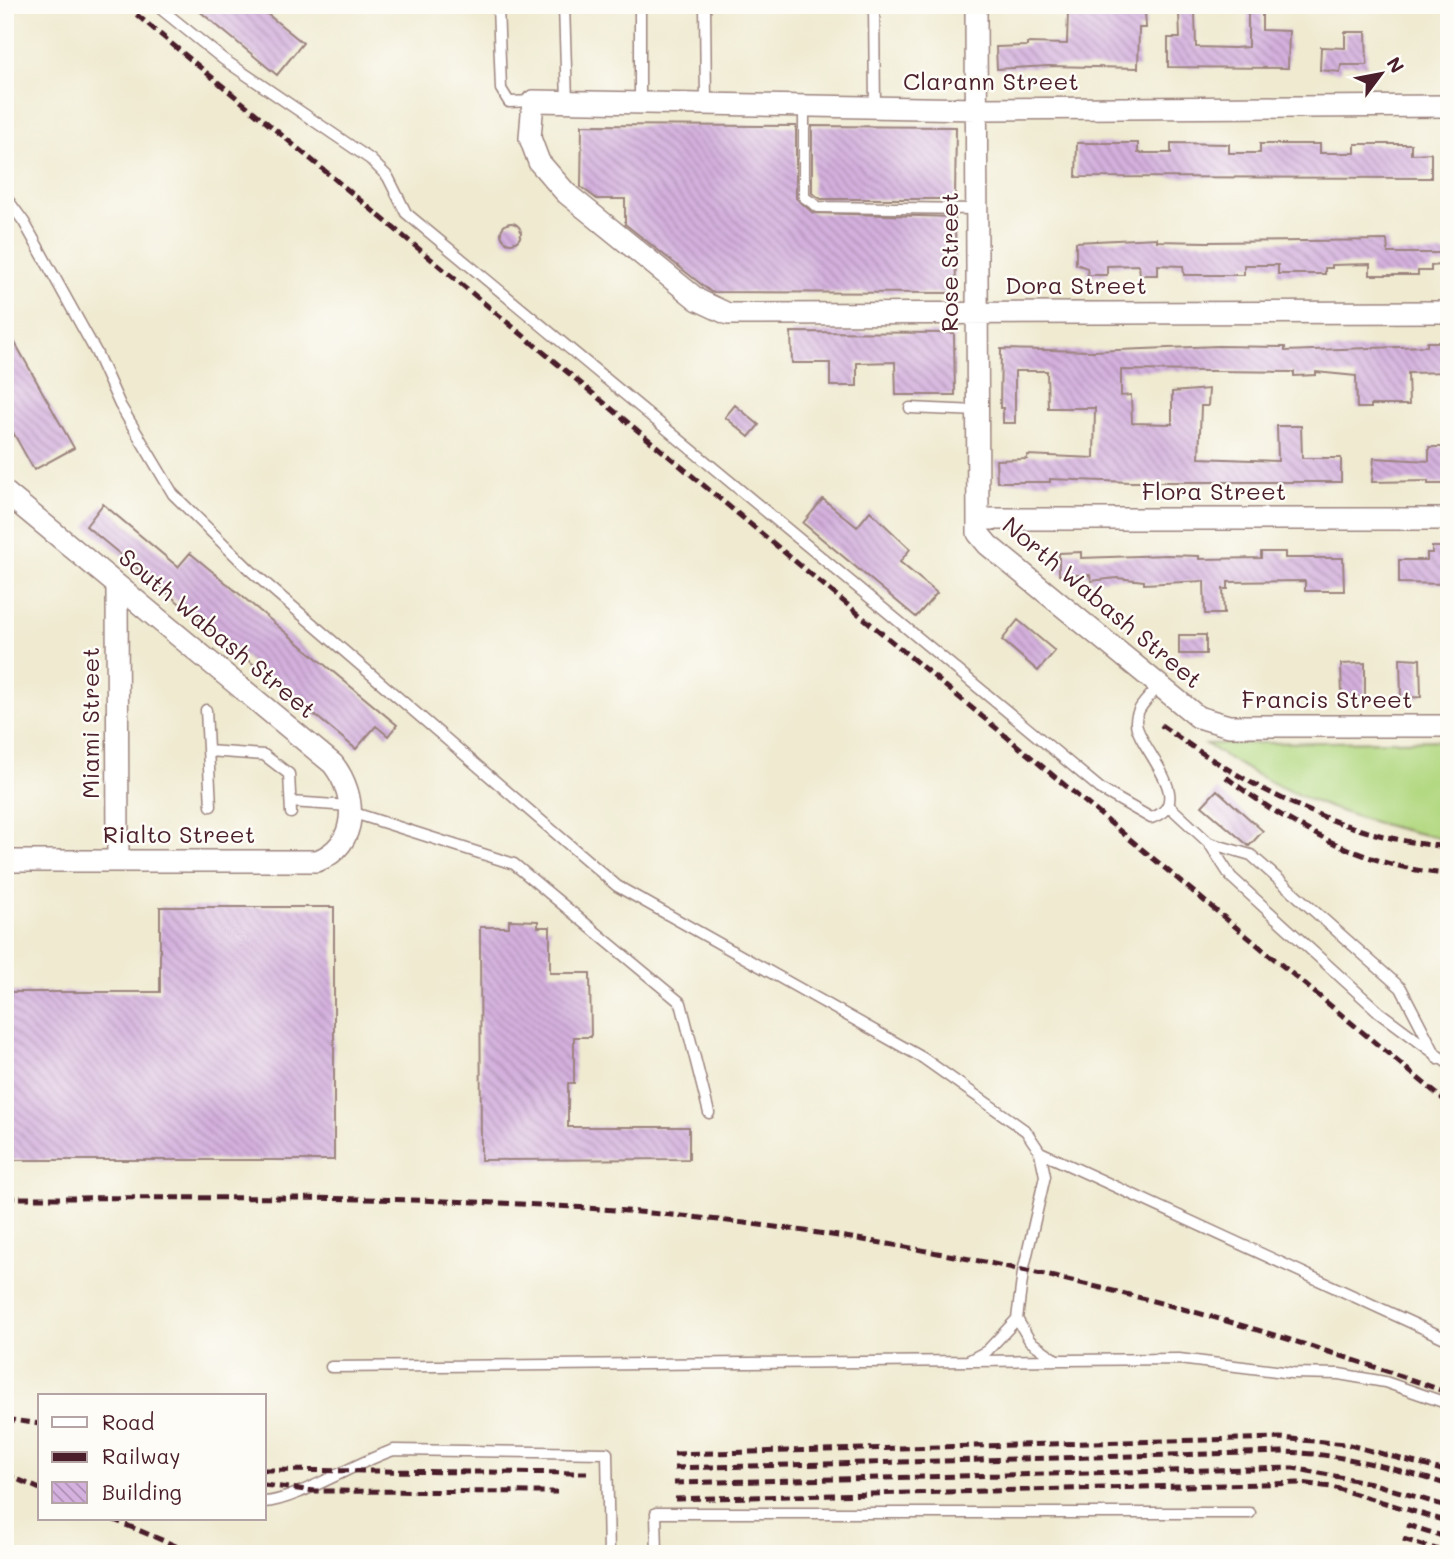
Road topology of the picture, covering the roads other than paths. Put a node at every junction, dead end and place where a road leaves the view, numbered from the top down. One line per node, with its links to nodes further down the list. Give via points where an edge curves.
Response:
1 (156, 5): 31 (lane, via 223,59 370,159 388,177 406,213 1102,790 1151,818)
2 (498, 5): 8 (lane, via 501,89 509,102)
3 (565, 5): 9 (lane)
4 (640, 5): 10 (lane)
5 (705, 5): 11 (lane)
6 (874, 5): 14 (lane)
7 (976, 5): 15 (street, Rose Street)
8 (533, 101): 9 (street, Clarann Street); 19 (street, Dora Street, via 530,138 539,162 566,193 706,305 728,314)
9 (567, 101): 10 (street, Clarann Street)
10 (639, 103): 11 (street, Clarann Street)
11 (706, 105): 12 (street, Clarann Street)
12 (804, 106): 14 (street, Clarann Street); 17 (lane, via 804,197 809,203 818,208)
13 (1449, 106): 15 (street, Clarann Street)
14 (875, 107): 15 (street, Clarann Street)
15 (976, 109): 17 (street, Rose Street)
16 (5, 196): 39 (lane, via 24,222 120,405 173,494 250,570 617,886 923,1058 1026,1130)
17 (976, 209): 19 (street, Rose Street)
18 (1449, 312): 19 (street, Dora Street)
19 (977, 313): 21 (street, Rose Street)
20 (910, 408): 21 (lane)
21 (978, 411): 23 (street, Rose Street)
22 (5, 492): 25 (street, South Wabash Street)
23 (978, 519): 24 (street, Flora Street); 26 (street, North Wabash Street, via 978,533 988,545)
24 (1449, 519)
25 (117, 585): 33 (street, South Wabash Street, via 333,764 346,786); 36 (street, Miami Street)
26 (1159, 686): 28 (street, North Wabash Street); 31 (lane, via 1138,711 1136,724 1167,783)
27 (206, 710): 30 (lane)
28 (1205, 721): 29 (street, Francis Street, via 1229,726)
29 (1449, 726)
30 (208, 751): 32 (lane); 33 (lane, via 264,755 289,774 291,807)
31 (1168, 805): 34 (lane)
32 (211, 806)
33 (351, 809): 36 (street, Rialto Street, via 337,851 317,861); 38 (lane, via 514,864 681,1003)
34 (1209, 843): 37 (lane, via 1231,877 1379,1012); 37 (lane, via 1251,855 1401,988)
35 (5, 861): 36 (street, Rialto Street)
36 (118, 861)
37 (1443, 1061)
38 (709, 1113)
39 (1040, 1152): 40 (lane, via 1045,1176); 41 (lane)
40 (1017, 1319): 42 (lane, via 1030,1340); 43 (lane, via 987,1351)
41 (1449, 1340)
42 (1056, 1360): 43 (lane); 45 (lane, via 1179,1359 1339,1374 1385,1382)
43 (968, 1361): 44 (lane)
44 (331, 1367)
45 (1449, 1405)
46 (266, 1501): 48 (lane, via 394,1450 607,1453)
47 (1250, 1513): 49 (lane, via 656,1513)
48 (609, 1554)
49 (657, 1554)

